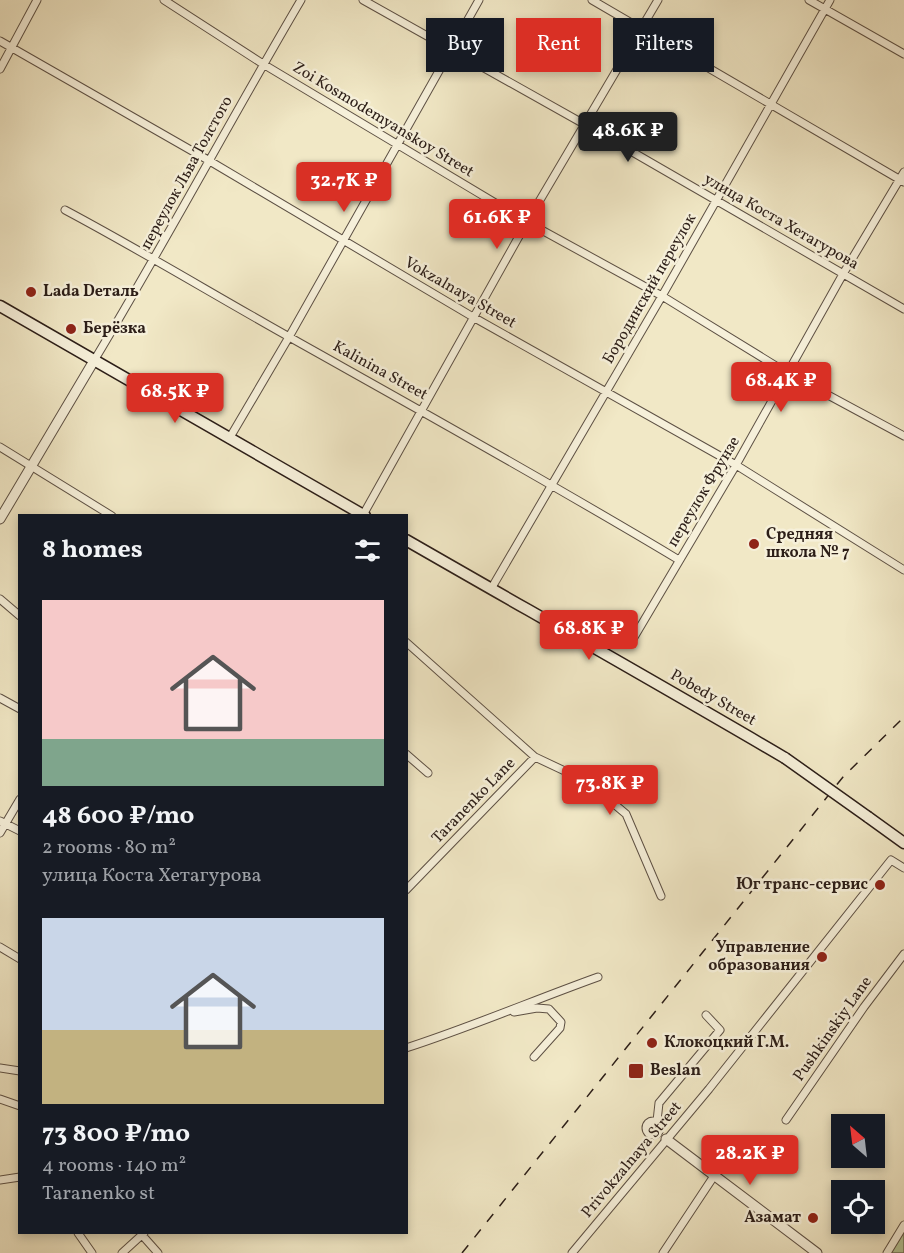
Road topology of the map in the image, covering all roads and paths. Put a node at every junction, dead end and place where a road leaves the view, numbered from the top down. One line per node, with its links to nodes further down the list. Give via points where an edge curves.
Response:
1 (37, 0): 16 (street)
2 (164, 0): 18 (street, Zoi Kosmodemyanskoy Street)
3 (301, 0): 18 (street, переулок Льва Толстого)
4 (363, 0): 14 (street, улица Коста Хетагурова)
5 (479, 0): 11 (street)
6 (592, 0): 12 (street)
7 (658, 0): 13 (street)
8 (808, 0): 10 (street)
9 (830, 0): 10 (street, Бородинский переулок)
10 (824, 9): 17 (street); 24 (street, Бородинский переулок)
11 (468, 18)
12 (624, 18)
13 (648, 18)
14 (426, 35)
15 (0, 41): 16 (street, Vokzalnaya Street)
16 (12, 48): 19 (street); 27 (street, Vokzalnaya Street)
17 (904, 54)
18 (263, 64): 26 (street, Zoi Kosmodemyanskoy Street); 27 (street, переулок Льва Толстого)
19 (0, 69)
20 (714, 71): 24 (street)
21 (437, 72): 26 (street)
22 (491, 72): 25 (street, улица Коста Хетагурова)
23 (615, 72): 25 (street)
24 (770, 104): 29 (street); 30 (street, Бородинский переулок)
25 (584, 124): 30 (street, улица Коста Хетагурова); 32 (street)
26 (397, 145): 32 (street, Zoi Kosmodemyanskoy Street); 33 (street)
27 (208, 160): 33 (street, Vokzalnaya Street); 34 (street, переулок Льва Толстого)
28 (904, 172): 29 (street, переулок Фрунзе)
29 (902, 180): 35 (street, переулок Фрунзе)
30 (717, 200): 35 (street, улица Коста Хетагурова); 36 (street, Бородинский переулок)
31 (65, 210): 34 (street, Kalinina Street)
32 (527, 222): 36 (street, Zoi Kosmodemyanskoy Street); 39 (street)
33 (343, 239): 39 (street, Vokzalnaya Street); 40 (street)
34 (155, 258): 40 (street, Kalinina Street); 41 (street, переулок Льва Толстого)
35 (843, 274): 38 (street, улица Коста Хетагурова); 42 (street, переулок Фрунзе)
36 (662, 296): 42 (street, Zoi Kosmodemyanskoy Street); 43 (street, Бородинский переулок)
37 (0, 306): 41 (main road)
38 (904, 309)
39 (474, 317): 43 (street, Vokzalnaya Street); 44 (street)
40 (289, 337): 44 (street, Kalinina Street); 46 (street)
41 (94, 359): 46 (main road); 48 (street)
42 (789, 374): 45 (street, Zoi Kosmodemyanskoy Street); 49 (street, переулок Фрунзе)
43 (606, 392): 49 (street, Vokzalnaya Street); 50 (street, Бородинский переулок)
44 (422, 410): 50 (street, Kalinina Street); 53 (street)
45 (904, 436)
46 (229, 438): 52 (main road)
47 (0, 447): 48 (street)
48 (31, 465): 51 (street); 54 (street)
49 (736, 465): 56 (street, переулок Фрунзе); 57 (street, Vokzalnaya Street)
50 (552, 484): 56 (street, Kalinina Street); 58 (street, Бородинский переулок)
51 (109, 514)
52 (362, 514)
53 (365, 514)
54 (0, 519)
55 (408, 541): 58 (main road, Pobedy Street)
56 (679, 560): 61 (street, переулок Фрунзе)
57 (904, 570)
58 (491, 589): 72 (main road, Pobedy Street, bridge, via 785,758)
59 (0, 599): 60 (street)
60 (18, 614)
61 (633, 639)
62 (408, 644): 66 (street)
63 (0, 698): 64 (street)
64 (18, 708)
65 (408, 756): 67 (street)
66 (536, 757): 74 (street, Taranenko Lane); 75 (street, via 588,782 626,814)
67 (428, 773)
68 (18, 802): 69 (street)
69 (3, 822): 70 (street); 71 (street)
70 (18, 830)
71 (0, 833)
72 (904, 843)
73 (904, 868): 91 (street, Privokzalnaya Street, via 891,860)
74 (408, 888)
75 (661, 896)
76 (0, 947): 78 (street)
77 (904, 954): 89 (street, Pushkinskiy Lane)
78 (18, 957)
79 (598, 977): 80 (street)
80 (507, 1012): 82 (street); 83 (street, via 549,1009 561,1022)
81 (706, 1015): 88 (street, via 720,1030 659,1104)
82 (408, 1047)
83 (534, 1057)
84 (0, 1068): 85 (street)
85 (18, 1071)
86 (0, 1099): 87 (street)
87 (18, 1105)
88 (655, 1119): 90 (street, via 660,1125); 90 (street, via 647,1124 646,1131)
89 (786, 1120)
90 (658, 1132): 91 (street)
91 (666, 1139): 92 (street); 101 (street, Privokzalnaya Street)
92 (714, 1176): 102 (street); 103 (street)
93 (18, 1177): 94 (street)
94 (0, 1180)
95 (904, 1225): 104 (street)
96 (79, 1234): 98 (street)
97 (143, 1234): 99 (street); 100 (street)
98 (92, 1253)
99 (122, 1253)
100 (158, 1253)
101 (572, 1253)
102 (663, 1253)
103 (817, 1253)
104 (886, 1253)

